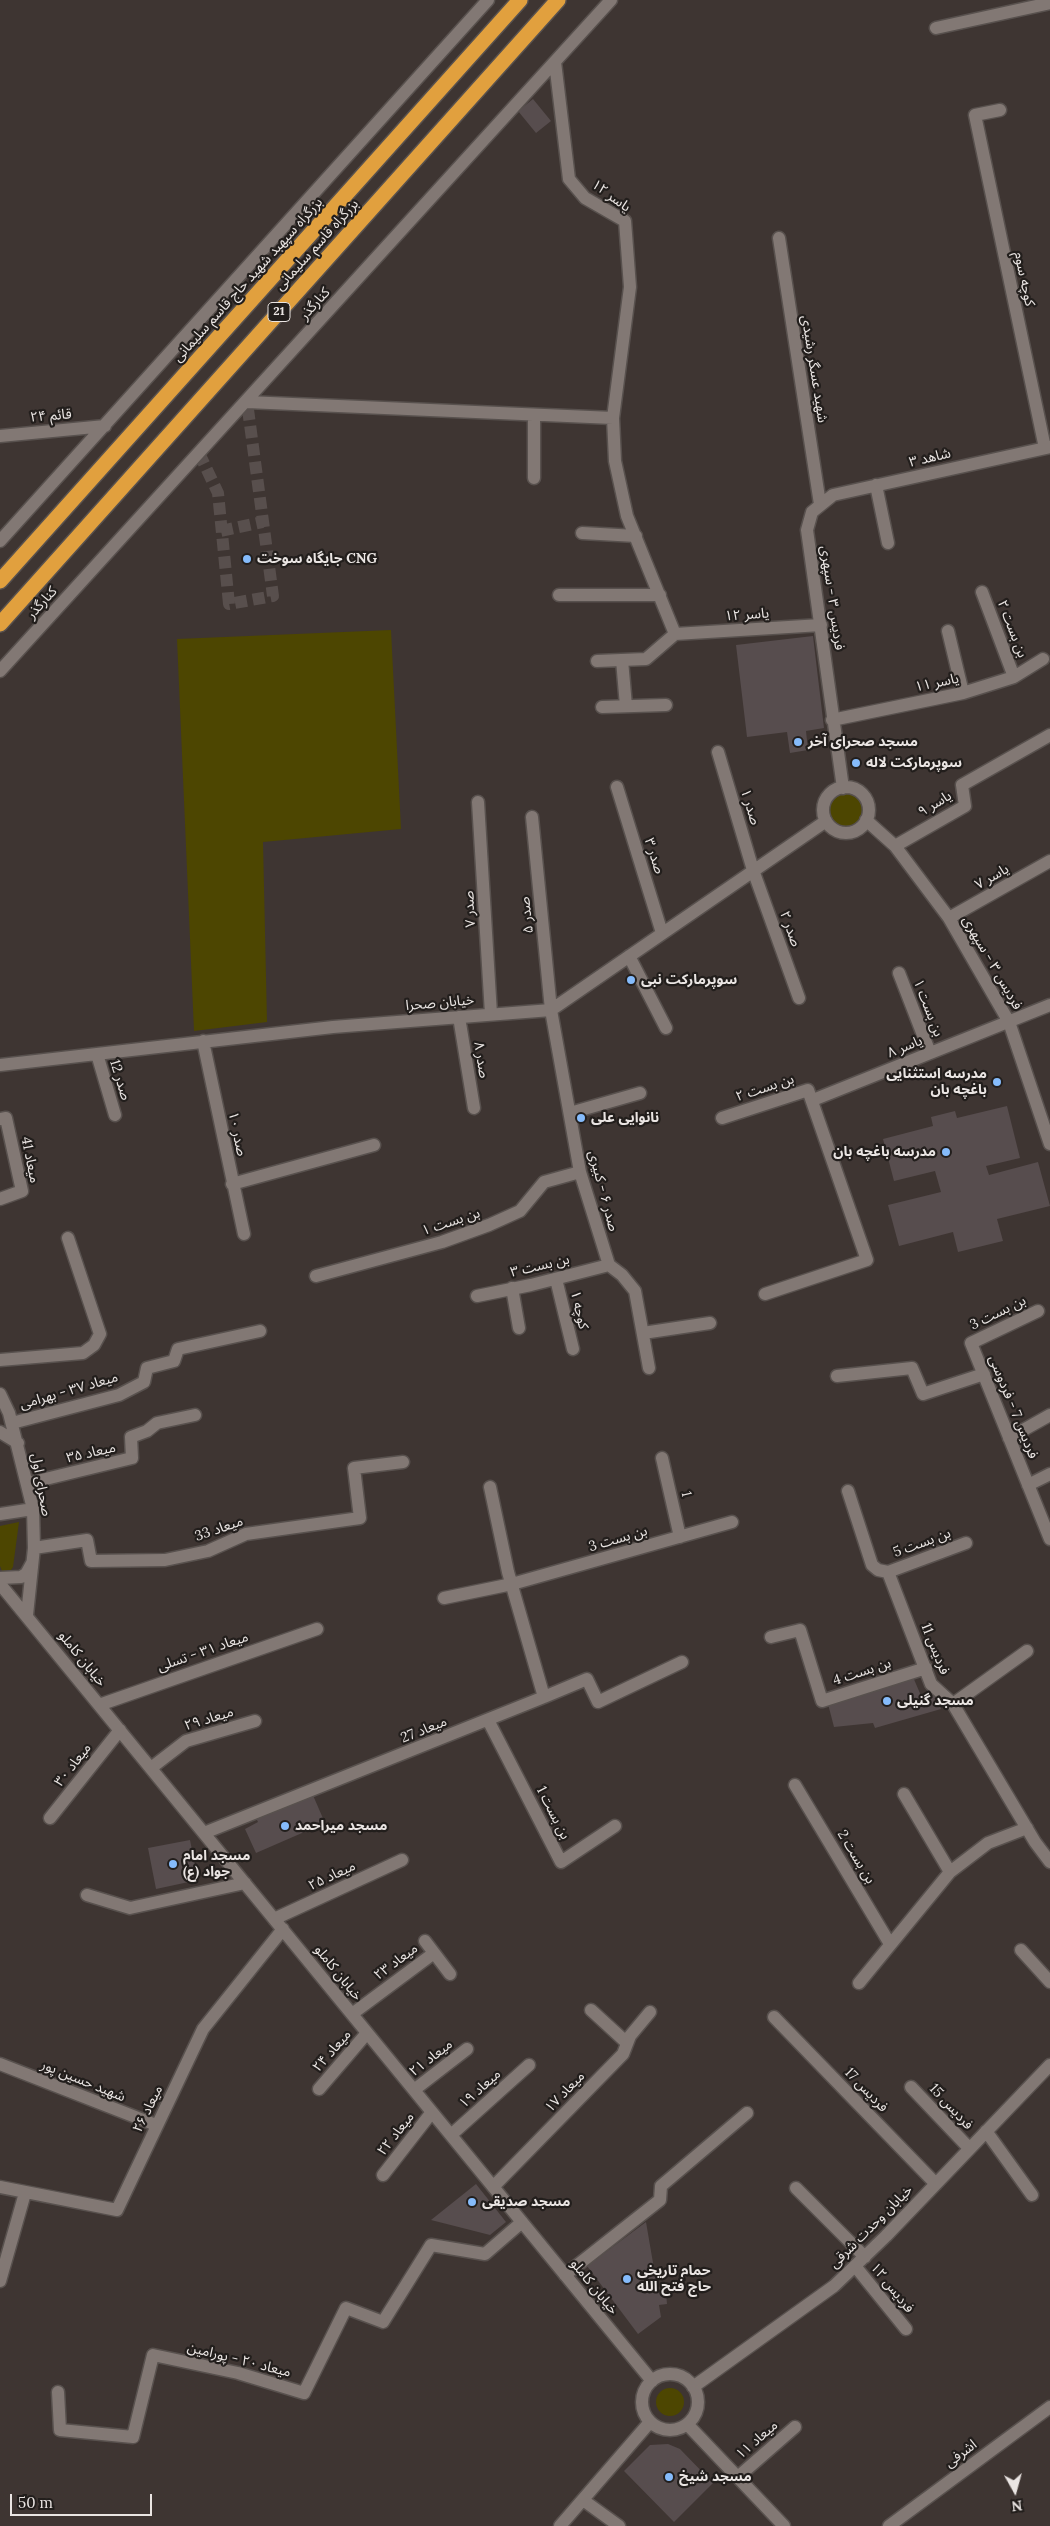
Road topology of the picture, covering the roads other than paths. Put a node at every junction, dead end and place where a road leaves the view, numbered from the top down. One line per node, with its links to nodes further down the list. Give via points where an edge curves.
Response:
1 (488, 0): 13 (street)
2 (520, 0): 23 (highway, بزرگراه سپهبد شهید حاج قاسم سلیمانی / 21)
3 (558, 0): 27 (highway, بزرگراه قاسم سلیمانی / 21)
4 (611, 0): 7 (street, کنارگذر)
5 (1050, 3): 6 (street)
6 (936, 28)
7 (555, 62): 10 (street, کنارگذر); 12 (street, یاسر ۱۲, via 569,179 585,198 625,221 630,287)
8 (1000, 110): 15 (street, کوچه سوم, via 974,115)
9 (778, 238): 18 (street, شهید عسگر رشیدی)
10 (247, 402): 11 (street); 34 (street, کنارگذر)
11 (534, 415): 12 (street); 16 (street)
12 (613, 418): 20 (street, یاسر ۱۲, via 615,461 627,516)
13 (105, 426): 14 (street, قائم ۲۴); 21 (street)
14 (0, 436)
15 (1048, 447): 17 (street, شاهد ۳)
16 (534, 478)
17 (876, 486): 18 (street, شاهد ۳, via 833,495); 22 (street)
18 (820, 504): 28 (street, فردیس ۳ - سپهری, via 809,519 807,530)
19 (582, 533): 20 (street)
20 (636, 536): 26 (street, یاسر ۱۲)
21 (0, 541)
22 (888, 544)
23 (0, 581)
24 (982, 592): 35 (street, بن بست ۲)
25 (559, 595): 26 (street)
26 (660, 595): 30 (street, یاسر ۱۲)
27 (0, 624)
28 (821, 625): 30 (street, یاسر ۱۲); 40 (street, فردیس ۳ - سپهری)
29 (948, 631): 36 (street)
30 (676, 634): 32 (street, via 646,659)
31 (1042, 659): 35 (street, یاسر ۱۱)
32 (622, 660): 33 (street); 38 (street)
33 (598, 661)
34 (0, 671)
35 (1014, 677): 36 (street, یاسر ۱۱)
36 (963, 693): 40 (street, یاسر ۱۱)
37 (666, 705): 38 (street)
38 (626, 706): 39 (street)
39 (602, 707)
40 (832, 720): 44 (street, فردیس ۳ - سپهری)
41 (1050, 736): 49 (street, یاسر ۹, via 962,785 965,806)
42 (718, 752): 51 (street, صدر ۱)
43 (617, 787): 53 (street, صدر ۳)
44 (843, 788): 47 (street, via 855,790 864,797 869,808); 48 (street, via 828,797 823,809)
45 (478, 802): 59 (street, صدر ۷)
46 (532, 817): 58 (street, صدر ۵)
47 (866, 820): 48 (street, via 858,830 846,833 834,830); 49 (street, فردیس ۳ - سپهری)
48 (826, 821): 51 (street)
49 (895, 846): 52 (street, فردیس ۳ - سپهری)
50 (1050, 861): 52 (street, یاسر ۷)
51 (753, 870): 53 (street); 56 (street, صدر ۲)
52 (949, 918): 61 (street, فردیس ۳ - سپهری)
53 (662, 933): 54 (street)
54 (629, 956): 58 (street); 62 (street)
55 (899, 973): 64 (street, بن بست ۱)
56 (799, 998)
57 (1050, 1005): 61 (street, یاسر ۸)
58 (551, 1010): 59 (street, خیابان صحرا); 70 (street, صدر ۶ - کبیری)
59 (491, 1014): 60 (street, خیابان صحرا)
60 (459, 1017): 63 (street, خیابان صحرا); 69 (street, صدر ۸)
61 (1009, 1022): 64 (street, یاسر ۸); 74 (street, فردیس ۳ - سپهری)
62 (666, 1028)
63 (203, 1041): 65 (street, خیابان صحرا); 77 (street, صدر ۱۰)
64 (930, 1053): 68 (street, یاسر ۸)
65 (97, 1054): 66 (street, خیابان صحرا); 71 (street, صدر 12)
66 (0, 1065)
67 (640, 1093): 70 (street)
68 (813, 1100): 72 (street, بن بست ۲, via 808,1090); 85 (street, via 867,1260)
69 (474, 1108)
70 (570, 1113): 76 (street, صدر ۶ - کبیری)
71 (115, 1115)
72 (722, 1118)
73 (0, 1119): 78 (street, میعاد 41, via 6,1118 22,1191)
74 (1050, 1144)
75 (374, 1145): 77 (street)
76 (580, 1172): 81 (street, صدر ۶ - کبیری); 82 (street, بن بست ۱, via 544,1182 520,1211 489,1225 442,1242)
77 (232, 1184): 79 (street, صدر ۱۰)
78 (0, 1200)
79 (244, 1234)
80 (68, 1238): 94 (street, via 100,1334 94,1345 83,1353)
81 (609, 1265): 83 (street, بن بست ۳); 91 (street, صدر ۶ - کبیری, via 635,1291)
82 (316, 1276)
83 (556, 1279): 84 (street, بن بست ۳); 93 (street, کوچه ۱)
84 (512, 1288): 86 (street, بن بست ۳); 89 (street)
85 (765, 1294)
86 (478, 1296)
87 (1038, 1311): 92 (street, بن بست 3)
88 (710, 1323): 91 (street)
89 (519, 1328)
90 (260, 1331): 101 (street, میعاد ۳۷ - بهرامی, via 178,1349 174,1361 147,1368 144,1382 119,1395)
91 (643, 1333): 95 (street, صدر ۶ - کبیری)
92 (971, 1343): 96 (street, فردیس 7 - فردوسی)
93 (572, 1349)
94 (0, 1360)
95 (649, 1368)
96 (984, 1374): 97 (street, via 922,1394 912,1368); 103 (street, فردیس 7 - فردوسی)
97 (837, 1376)
98 (0, 1394): 101 (street, صحرای اول)
99 (195, 1415): 108 (street, میعاد ۳۵, via 157,1423 147,1431 131,1436 132,1458)
100 (1050, 1415): 103 (street)
101 (12, 1423): 104 (street, صحرای اول)
102 (0, 1432): 104 (street)
103 (1010, 1438): 109 (street, فردیس 7 - فردوسی)
104 (18, 1442): 108 (street, صحرای اول)
105 (662, 1458): 115 (street, 1)
106 (403, 1462): 118 (street, میعاد 33, via 354,1468 360,1518 246,1534 208,1551 165,1560 91,1561 87,1540)
107 (1050, 1474): 109 (street)
108 (29, 1483): 112 (street, صحرای اول)
109 (1028, 1485): 116 (street, فردیس 7 - فردوسی)
110 (490, 1487): 123 (street)
111 (848, 1491): 120 (street, via 872,1565)
112 (33, 1509): 113 (street); 118 (street, صحرای اول)
113 (0, 1514)
114 (732, 1522): 115 (street, بن بست 3)
115 (680, 1537): 123 (street, بن بست 3)
116 (1050, 1538)
117 (966, 1543): 120 (street, بن بست 5)
118 (34, 1548): 119 (street, صحرای اول)
119 (33, 1562): 121 (street, via 21,1577); 126 (street, صحرای اول)
120 (888, 1572): 131 (street, فردیس 11)
121 (0, 1578)
122 (0, 1584): 125 (street, خیابان کاملو)
123 (512, 1584): 124 (street); 132 (street)
124 (444, 1598)
125 (5, 1599): 126 (street, خیابان کاملو)
126 (27, 1615): 134 (street, خیابان کاملو)
127 (317, 1629): 134 (street, میعاد ۳۱ - تسلی)
128 (771, 1637): 131 (street, بن بست 4, via 800,1630 822,1701)
129 (1028, 1651): 133 (street)
130 (682, 1662): 132 (street, via 598,1702 587,1679)
131 (926, 1668): 133 (street, فردیس 11, via 931,1684)
132 (544, 1697): 135 (street, میعاد 27)
133 (953, 1704): 143 (street, فردیس 11)
134 (99, 1705): 137 (street, خیابان کاملو)
135 (488, 1720): 142 (street, بن بست 1, via 561,1862); 144 (street, میعاد 27)
136 (255, 1721): 138 (street, میعاد ۲۹, via 186,1741)
137 (120, 1730): 138 (street, خیابان کاملو); 141 (street, میعاد ۳۰)
138 (151, 1768): 144 (street, خیابان کاملو)
139 (796, 1786): 153 (street, بن بست 2)
140 (904, 1794): 147 (street)
141 (50, 1818)
142 (615, 1826)
143 (1027, 1828): 146 (street, فردیس 11); 147 (street, via 988,1843)
144 (204, 1833): 148 (street, خیابان کاملو)
145 (402, 1860): 150 (street, میعاد ۲۵)
146 (1050, 1862)
147 (950, 1872): 153 (street)
148 (245, 1883): 149 (street, via 130,1908); 150 (street, خیابان کاملو)
149 (87, 1895)
150 (274, 1919): 151 (street, خیابان کاملو)
151 (283, 1929): 161 (street, خیابان کاملو); 174 (street, میعاد ۲۶, via 203,2029)
152 (425, 1941): 155 (street, میعاد ۲۳)
153 (890, 1944): 158 (street)
154 (1021, 1950): 157 (street)
155 (434, 1953): 156 (street, میعاد ۲۳); 161 (street, میعاد ۲۳)
156 (450, 1974)
157 (1050, 1982)
158 (859, 1983)
159 (590, 2010): 164 (street)
160 (650, 2012): 164 (street, میعاد ۱۷)
161 (352, 2014): 163 (street, خیابان کاملو)
162 (774, 2017): 179 (street, فردیس 17)
163 (367, 2033): 170 (street, میعاد ۲۴); 171 (street, خیابان کاملو)
164 (627, 2043): 181 (street, میعاد ۱۷, via 622,2054)
165 (467, 2049): 171 (street, میعاد ۲۱)
166 (0, 2064): 174 (street, شهید حسین پور)
167 (1050, 2065): 175 (street, خیابان وحدت شرقی)
168 (529, 2066): 176 (street, میعاد ۱۹)
169 (911, 2087): 177 (street, فردیس 15)
170 (319, 2089)
171 (414, 2090): 172 (street, خیابان کاملو)
172 (432, 2112): 176 (street, خیابان کاملو); 178 (street, میعاد ۲۲)
173 (746, 2113): 188 (street, via 661,2186 660,2200)
174 (156, 2125): 183 (street, میعاد ۲۶, via 118,2210)
175 (986, 2131): 177 (street, خیابان وحدت شرقی); 184 (street)
176 (451, 2135): 181 (street, خیابان کاملو)
177 (969, 2148): 179 (street, خیابان وحدت شرقی)
178 (383, 2175)
179 (936, 2184): 186 (street, خیابان وحدت شرقی)
180 (0, 2187): 183 (street, میعاد ۲۶)
181 (494, 2188): 185 (street, خیابان کاملو)
182 (796, 2188): 186 (street)
183 (25, 2193): 189 (street)
184 (1032, 2195)
185 (522, 2222): 188 (street, خیابان کاملو); 193 (street, میعاد ۲۰ - پورامین, via 485,2254 431,2245 383,2322 346,2308 304,2392 153,2354 134,2437 60,2430)
186 (865, 2257): 187 (street, خیابان وحدت شرقی)
187 (856, 2266): 190 (street, فردیس ۱۲); 192 (street, خیابان وحدت شرقی, via 834,2286)
188 (565, 2275): 191 (street, خیابان کاملو)
189 (0, 2280)
190 (906, 2329)
191 (652, 2381): 192 (street, via 674,2375); 195 (street, via 642,2401 642,2409)
192 (693, 2387): 196 (street, via 697,2406)
193 (58, 2392)
194 (1050, 2407): 203 (street, اشرفی)
195 (650, 2422): 196 (street, via 656,2427 672,2430); 199 (street)
196 (688, 2424): 198 (street)
197 (795, 2427): 198 (street, میعاد ۱۱)
198 (739, 2476): 202 (street)
199 (583, 2500): 200 (street); 201 (street)
200 (560, 2526)
201 (619, 2526)
202 (784, 2526)
203 (889, 2526)

